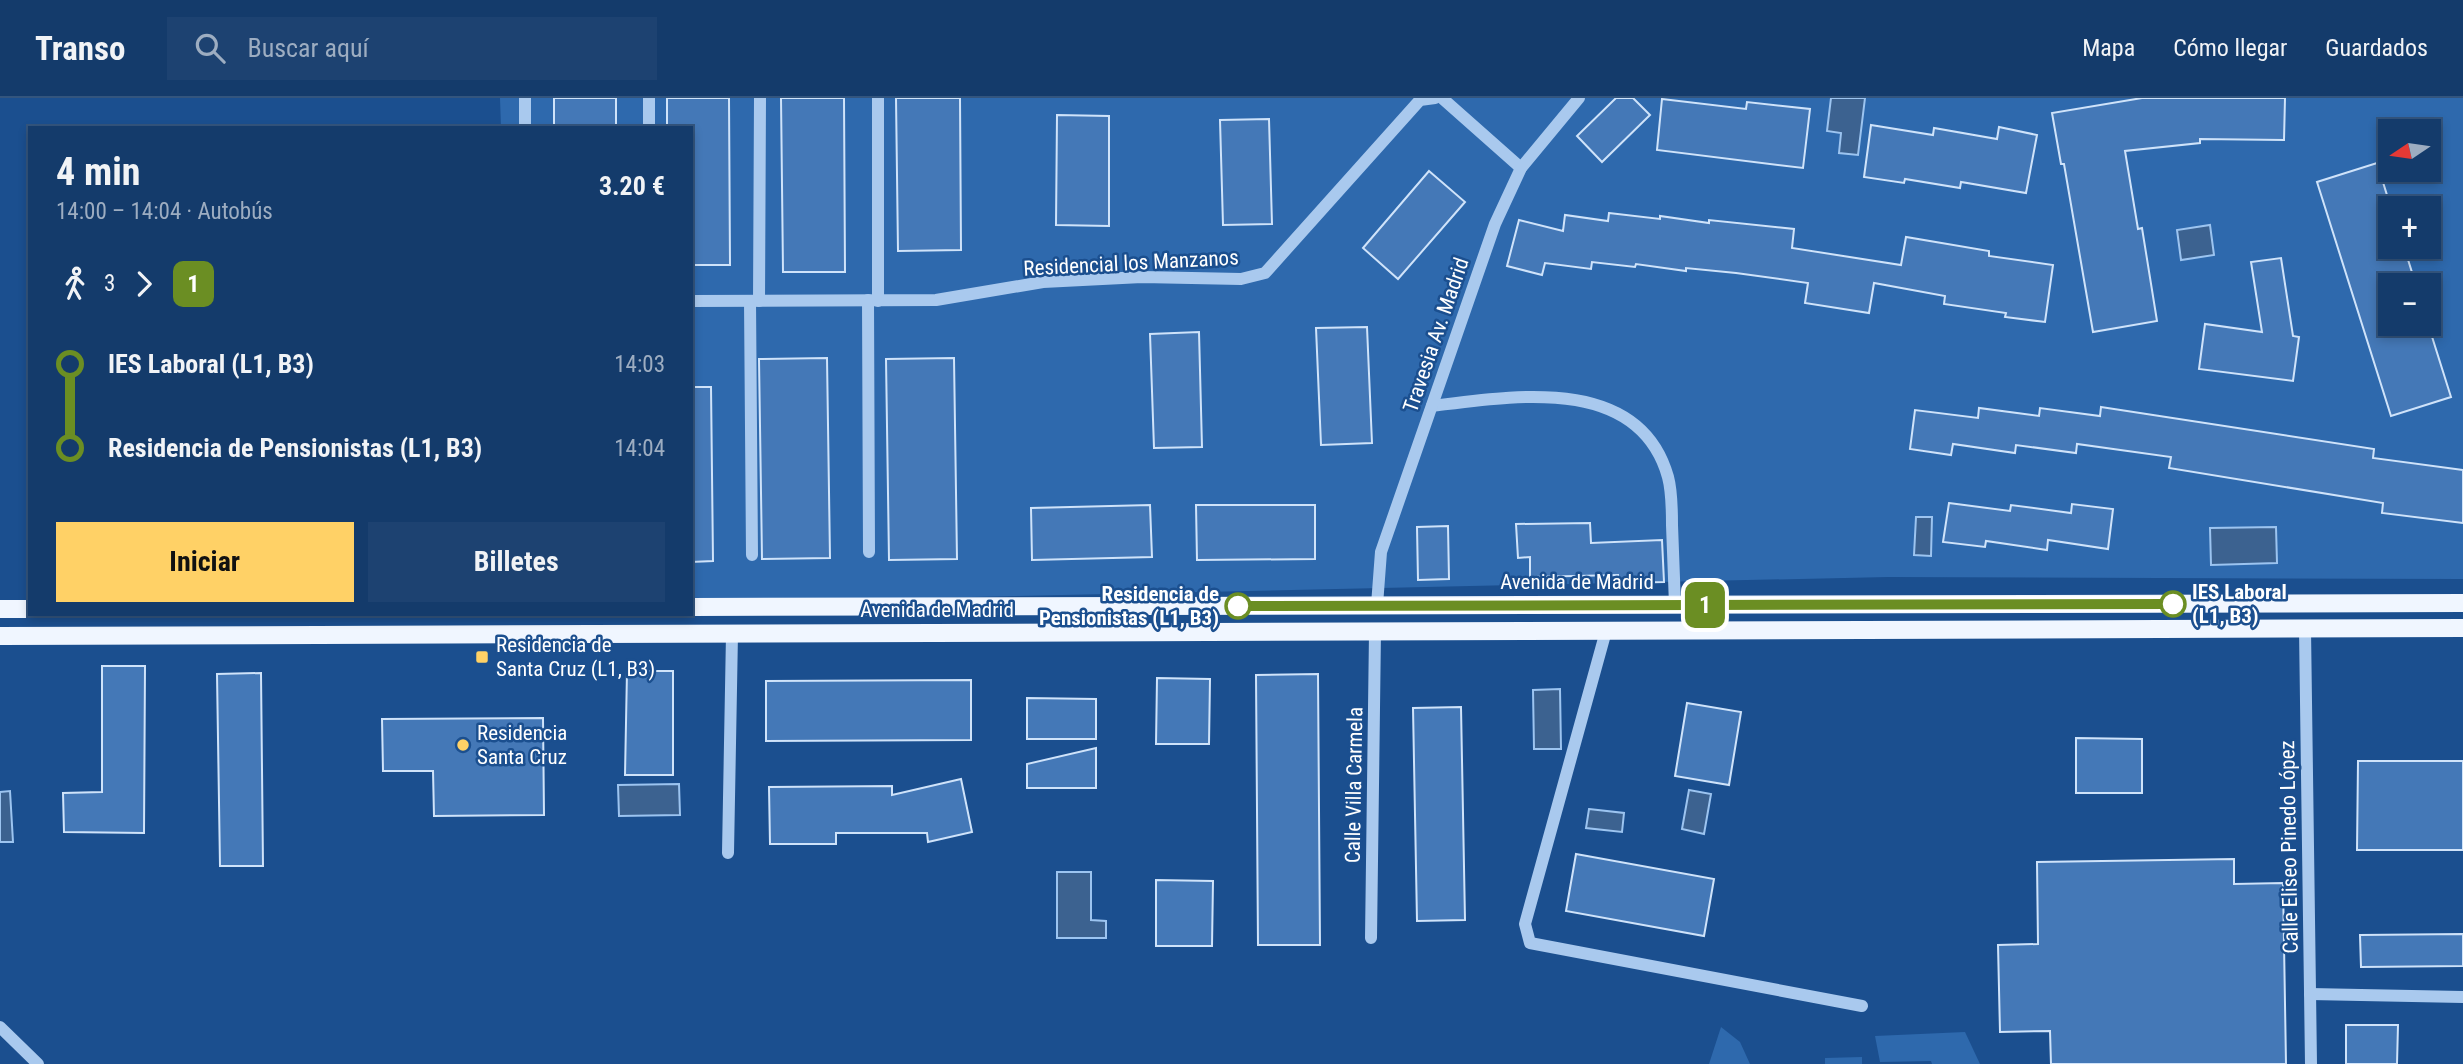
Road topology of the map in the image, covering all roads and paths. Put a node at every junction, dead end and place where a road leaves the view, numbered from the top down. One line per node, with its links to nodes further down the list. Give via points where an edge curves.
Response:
1 (525, 98): 8 (street)
2 (649, 98): 9 (street)
3 (760, 98): 11 (street)
4 (878, 98): 12 (street)
5 (1436, 98): 12 (street, Residencial los Manzanos, via 1420,100 1265,273 1241,279 1043,282 936,300)
6 (1442, 98): 10 (street)
7 (1579, 98): 10 (street, Travesia Av. Madrid)
8 (525, 126)
9 (649, 126)
10 (1521, 167): 14 (street, Travesia Av. Madrid, via 1495,224)
11 (754, 301): 12 (street, Residencial los Manzanos); 13 (street, Residencial los Manzanos); 16 (street)
12 (873, 301): 15 (street)
13 (693, 302)
14 (1432, 406): 18 (street, Travesia Av. Madrid, via 1381,552); 19 (street, via 1488,400 1578,400 1608,407 1628,419 1649,439 1668,477)
15 (869, 552)
16 (752, 555)
17 (2463, 603): 19 (main road, Avenida de Madrid)
18 (1377, 605): 19 (main road, Avenida de Madrid); 20 (main road, Avenida de Madrid)
19 (1675, 605)
20 (693, 607)
21 (0, 609): 22 (main road)
22 (28, 609)
23 (2463, 628): 24 (main road, Avenida de Madrid)
24 (2305, 629): 25 (main road, Avenida de Madrid); 31 (street, Calle Eliseo Pinedo López)
25 (1606, 631): 26 (main road, Avenida de Madrid); 33 (street, via 1524,924 1530,943)
26 (1375, 632): 27 (main road, Avenida de Madrid); 30 (street, Calle Villa Carmela)
27 (732, 634): 28 (main road, Avenida de Madrid); 29 (street)
28 (0, 636)
29 (728, 853)
30 (1371, 938)
31 (2310, 994): 32 (street); 36 (street, Calle Eliseo Pinedo López)
32 (2463, 997)
33 (1862, 1006)
34 (0, 1027): 35 (street)
35 (38, 1064)
36 (2311, 1064)

